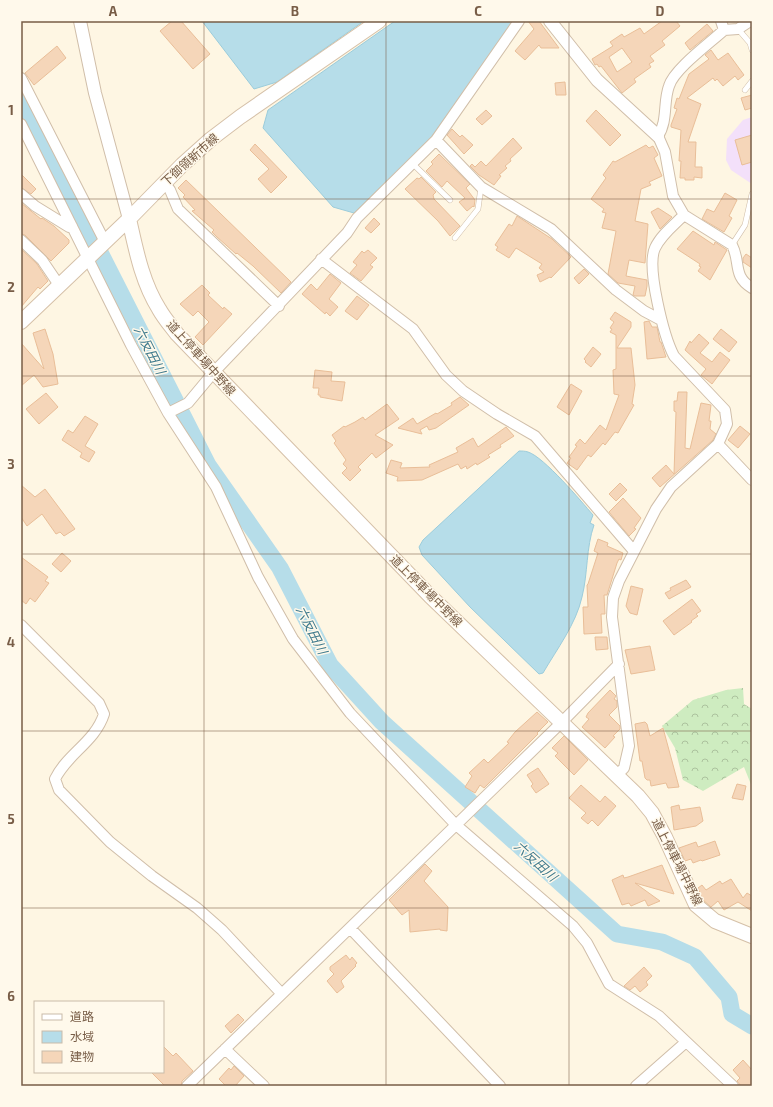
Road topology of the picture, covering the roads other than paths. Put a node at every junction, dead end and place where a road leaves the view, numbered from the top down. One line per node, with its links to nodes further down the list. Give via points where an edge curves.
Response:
1 (80, 21): 22 (street, via 95,93)
2 (378, 21): 16 (main road, 下御領新市線, via 240,117 211,139)
3 (519, 21): 14 (street)
4 (550, 21): 13 (street, via 598,80)
5 (750, 21): 7 (street)
6 (723, 25): 7 (street); 13 (street, via 674,76 668,86 663,130)
7 (738, 29): 8 (lane, via 750,43)
8 (752, 50)
9 (21, 78): 26 (street)
10 (752, 81): 11 (lane)
11 (745, 90)
12 (21, 124): 23 (street)
13 (658, 136): 21 (street, via 665,152 673,196)
14 (436, 140): 15 (street); 17 (street)
15 (413, 164): 20 (lane); 29 (street, via 357,218 347,233)
16 (164, 183): 22 (main road, 下御領新市線); 32 (street, via 178,209)
17 (481, 187): 24 (lane, via 478,209); 33 (street, via 551,230 616,290 644,312)
18 (21, 194): 23 (street, via 35,206 69,227)
19 (752, 194): 27 (lane, via 745,225)
20 (450, 200)
21 (684, 216): 27 (street); 33 (street, via 660,239 654,249 652,264)
22 (129, 219): 26 (main road, 下御領新市線); 35 (main road, 道上停車場中野線, via 141,267 159,310)
23 (72, 226): 28 (street)
24 (455, 238)
25 (21, 240): 30 (street, via 42,260)
26 (104, 243): 28 (main road, 下御領新市線)
27 (732, 245): 31 (street, via 738,272 745,284)
28 (89, 256): 30 (main road, 下御領新市線); 36 (street)
29 (321, 259): 32 (street); 39 (street, via 413,329 446,375 463,391 535,436)
30 (59, 285): 34 (main road, 下御領新市線)
31 (752, 288)
32 (279, 306): 35 (street)
33 (661, 320): 37 (street, via 674,356 725,410 727,424)
34 (21, 322)
35 (213, 373): 36 (street, via 188,403); 42 (main road, 道上停車場中野線, via 430,596)
36 (168, 413): 44 (street, via 216,487 258,577 293,639 350,713)
37 (718, 444): 38 (street); 39 (street, via 671,487)
38 (752, 480)
39 (633, 550): 41 (street, via 613,598 612,617)
40 (21, 625): 47 (street, via 99,703 104,714 88,742 59,772 56,779 59,790 110,842 222,930)
41 (619, 664): 42 (street); 43 (street, via 630,746 624,768)
42 (561, 723): 43 (main road, 道上停車場中野線); 44 (street)
43 (617, 775): 46 (main road, 道上停車場中野線, via 652,813 696,905 715,921)
44 (457, 823): 45 (street); 48 (street, via 573,926 587,943 609,984 659,1016)
45 (350, 928): 47 (street); 52 (street)
46 (752, 936)
47 (281, 993): 49 (street)
48 (686, 1042): 53 (street); 54 (street)
49 (225, 1049): 50 (street); 51 (street)
50 (187, 1086)
51 (264, 1086)
52 (500, 1086)
53 (636, 1086)
54 (733, 1086)

